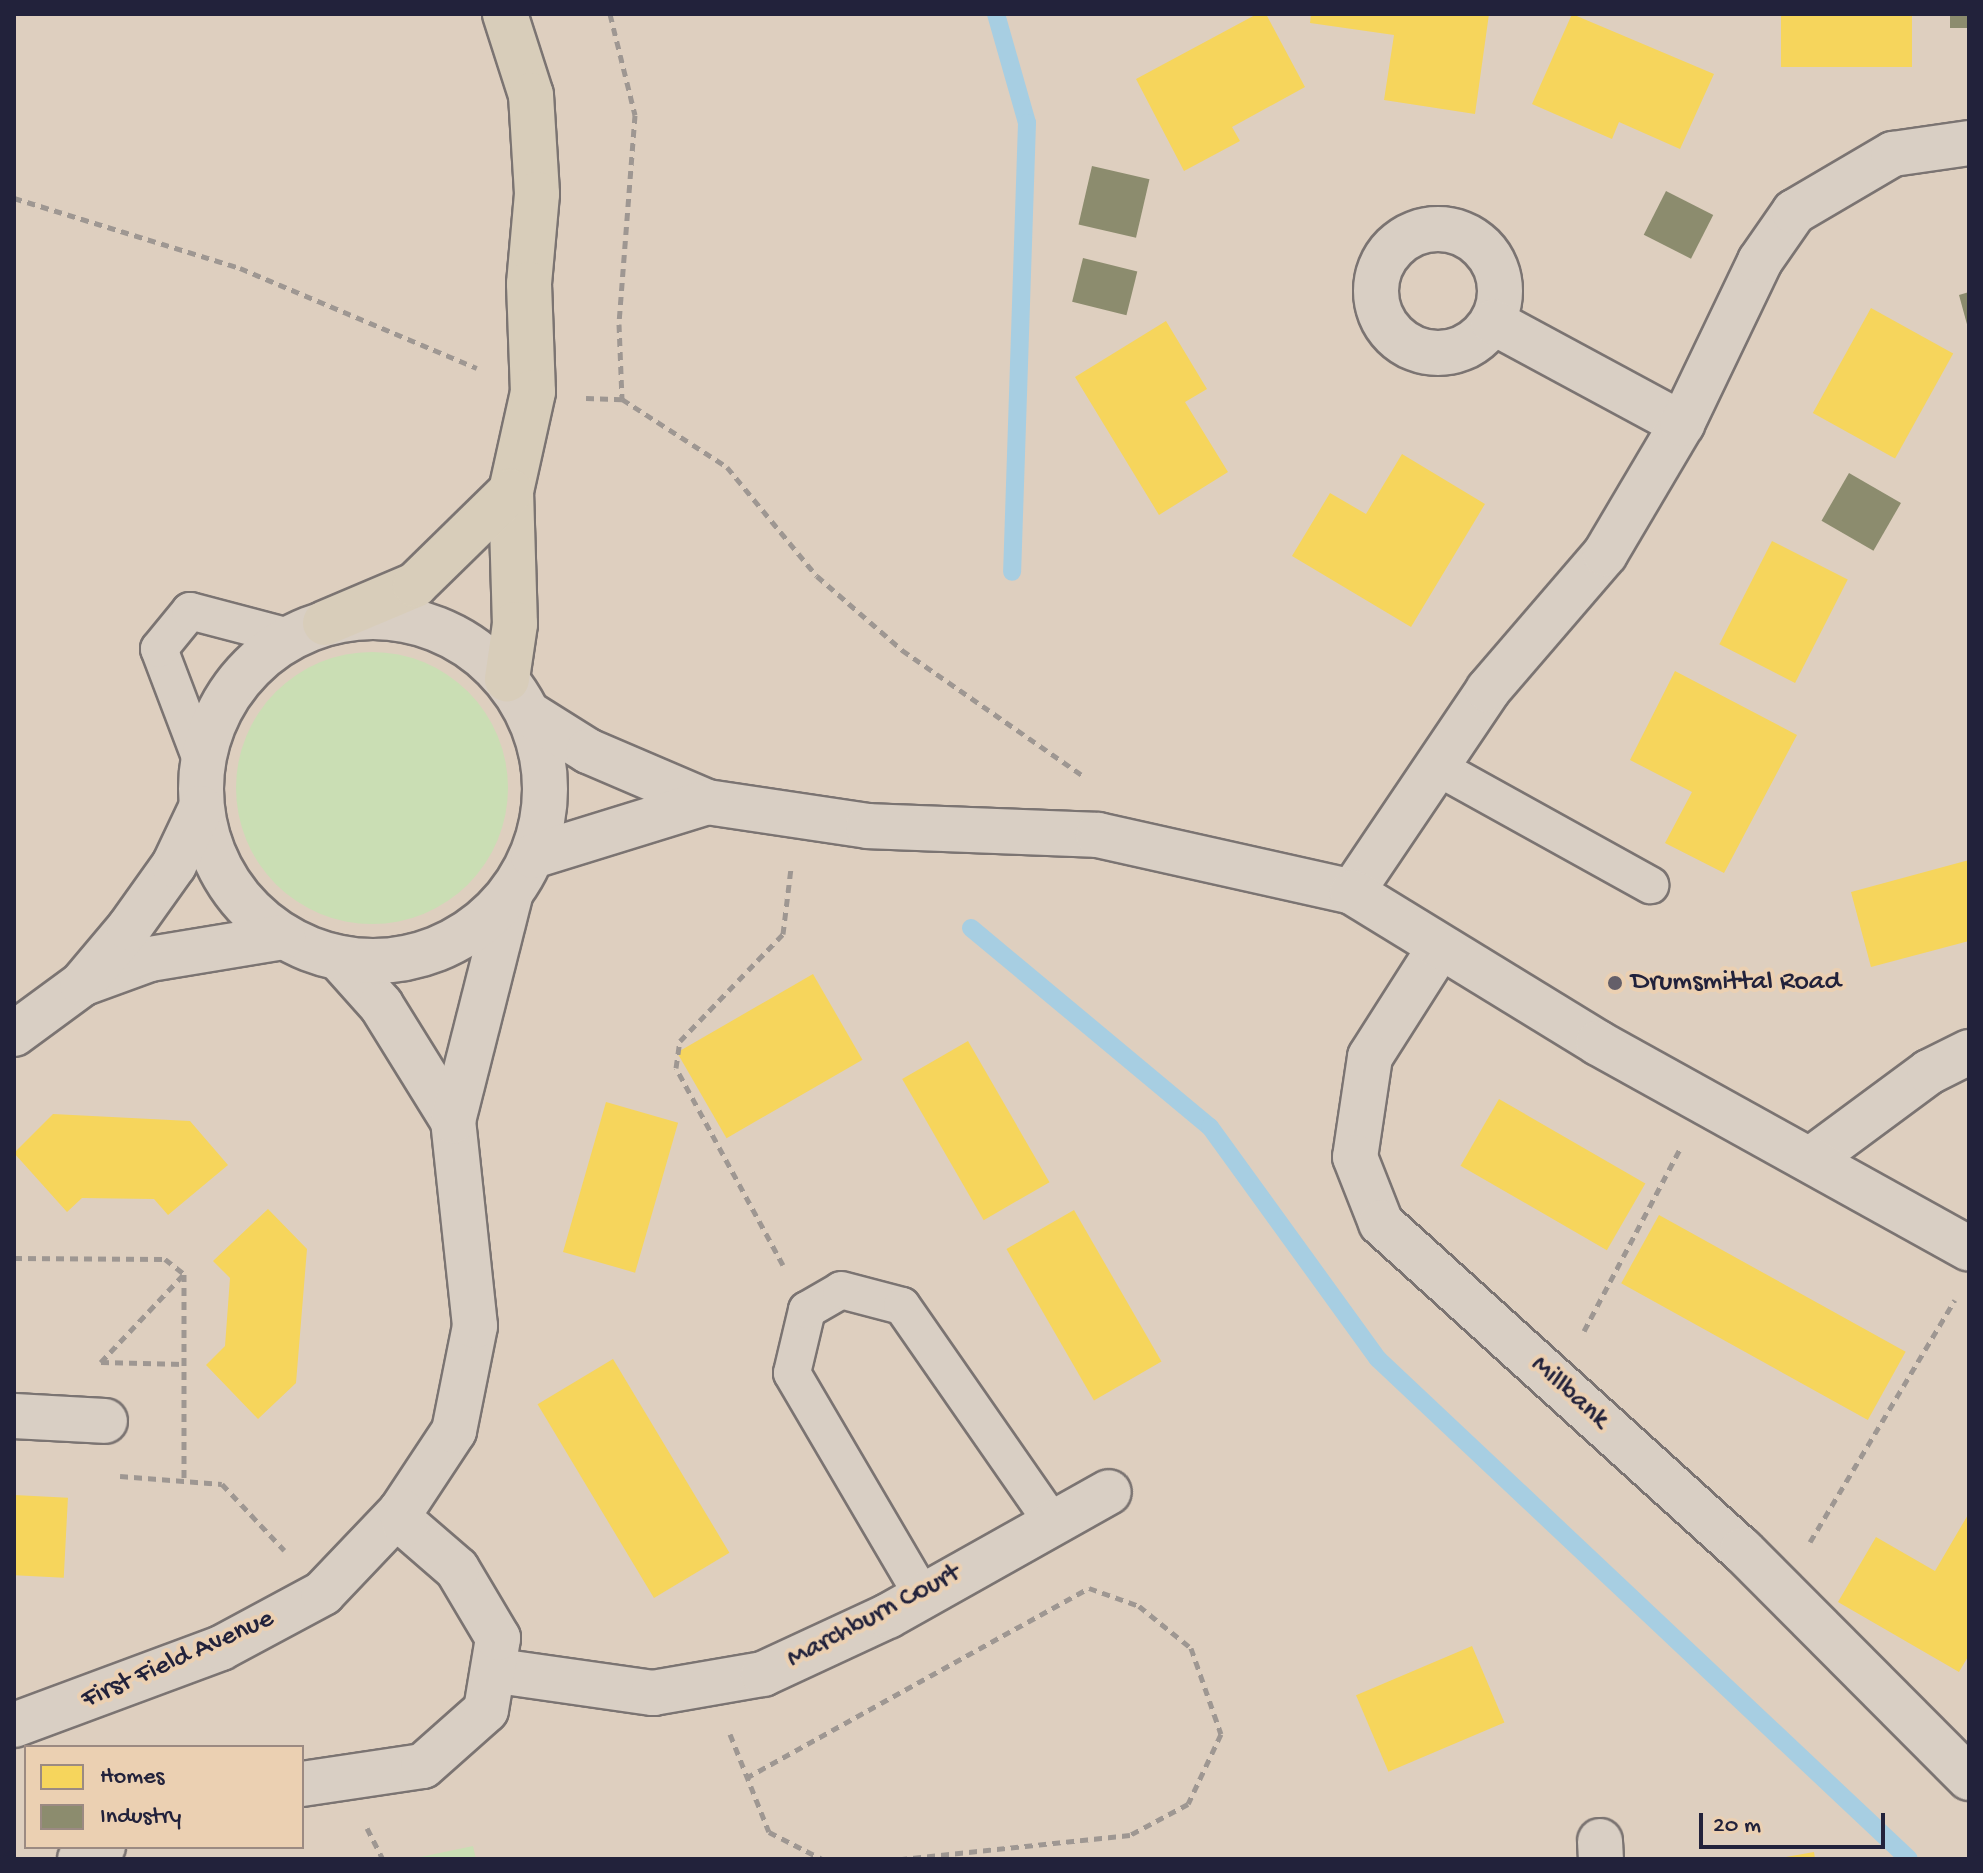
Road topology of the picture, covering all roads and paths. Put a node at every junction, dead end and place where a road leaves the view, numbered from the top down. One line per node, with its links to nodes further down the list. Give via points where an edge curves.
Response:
1 (505, 14): 6 (highway, via 531,95 537,194 529,284)
2 (610, 14): 16 (path, via 635,115 619,324 622,399 727,467 817,576 902,650 1097,787)
3 (1969, 143): 7 (street, via 1893,154 1794,212 1760,261)
4 (14, 198): 6 (path, via 240,268)
5 (1493, 322): 7 (street)
6 (533, 392): 8 (highway)
7 (1682, 424): 12 (street, via 1605,554 1488,690)
8 (511, 491): 9 (highway, via 415,585); 10 (highway)
9 (307, 630): 10 (street, via 374,616 424,624 469,646); 11 (street, via 248,669 218,712); 11 (lane, via 190,611 159,649)
10 (518, 696): 13 (street, via 588,751); 17 (street, via 544,760 545,808)
11 (202, 762): 14 (street)
12 (1437, 767): 18 (lane); 19 (street)
13 (707, 802): 15 (street); 17 (street)
14 (201, 808): 21 (street, via 215,858 243,903); 24 (street, via 174,865)
15 (797, 816): 16 (street, via 868,826); 34 (path, via 783,934 680,1041 676,1068)
16 (1098, 835): 19 (street)
17 (533, 856): 20 (street)
18 (1650, 885)
19 (1352, 892): 22 (street)
20 (510, 895): 23 (street, via 475,928 433,951 387,962); 28 (street, First Field Avenue)
21 (283, 937): 23 (street); 24 (street, via 150,959)
22 (1440, 947): 27 (street); 36 (street, Millbank, via 1370,1057 1355,1157 1381,1223)
23 (339, 958): 28 (street, First Field Avenue, via 381,1005)
24 (82, 984): 25 (street)
25 (14, 1034)
26 (1969, 1052): 29 (street, via 1929,1072)
27 (1704, 1102): 29 (street); 36 (path)
28 (453, 1121): 41 (street, First Field Avenue, via 475,1326 454,1431)
29 (1810, 1160): 30 (street)
30 (1969, 1249)
31 (14, 1258): 32 (path, via 165,1259)
32 (184, 1274): 35 (path); 35 (path, via 101,1362)
33 (1958, 1294): 43 (path)
34 (807, 1310): 42 (lane, via 841,1290 902,1306); 45 (lane, via 792,1373)
35 (184, 1364): 39 (path)
36 (1552, 1378): 43 (street, Millbank)
37 (14, 1416): 38 (street)
38 (105, 1421): 39 (path, via 108,1475)
39 (184, 1481): 44 (path, via 222,1484)
40 (1109, 1492): 42 (street, Marchburn Court)
41 (401, 1511): 44 (street, First Field Avenue); 46 (street, via 481,1602 498,1638)
42 (1052, 1522): 45 (street, Marchburn Court)
43 (1782, 1590): 48 (street, Millbank)
44 (323, 1593): 47 (street, First Field Avenue, via 221,1648)
45 (921, 1593): 46 (street, Marchburn Court, via 763,1674 698,1691 653,1693)
46 (498, 1671): 49 (street, via 486,1710 423,1766)
47 (14, 1725)
48 (1969, 1778)
49 (304, 1784)
50 (99, 1849): 51 (street)
51 (80, 1859)
52 (822, 1859): 53 (path, via 769,1832 746,1778 1089,1588 1139,1606 1191,1648 1221,1734 1188,1804 1130,1835)
53 (902, 1859)

